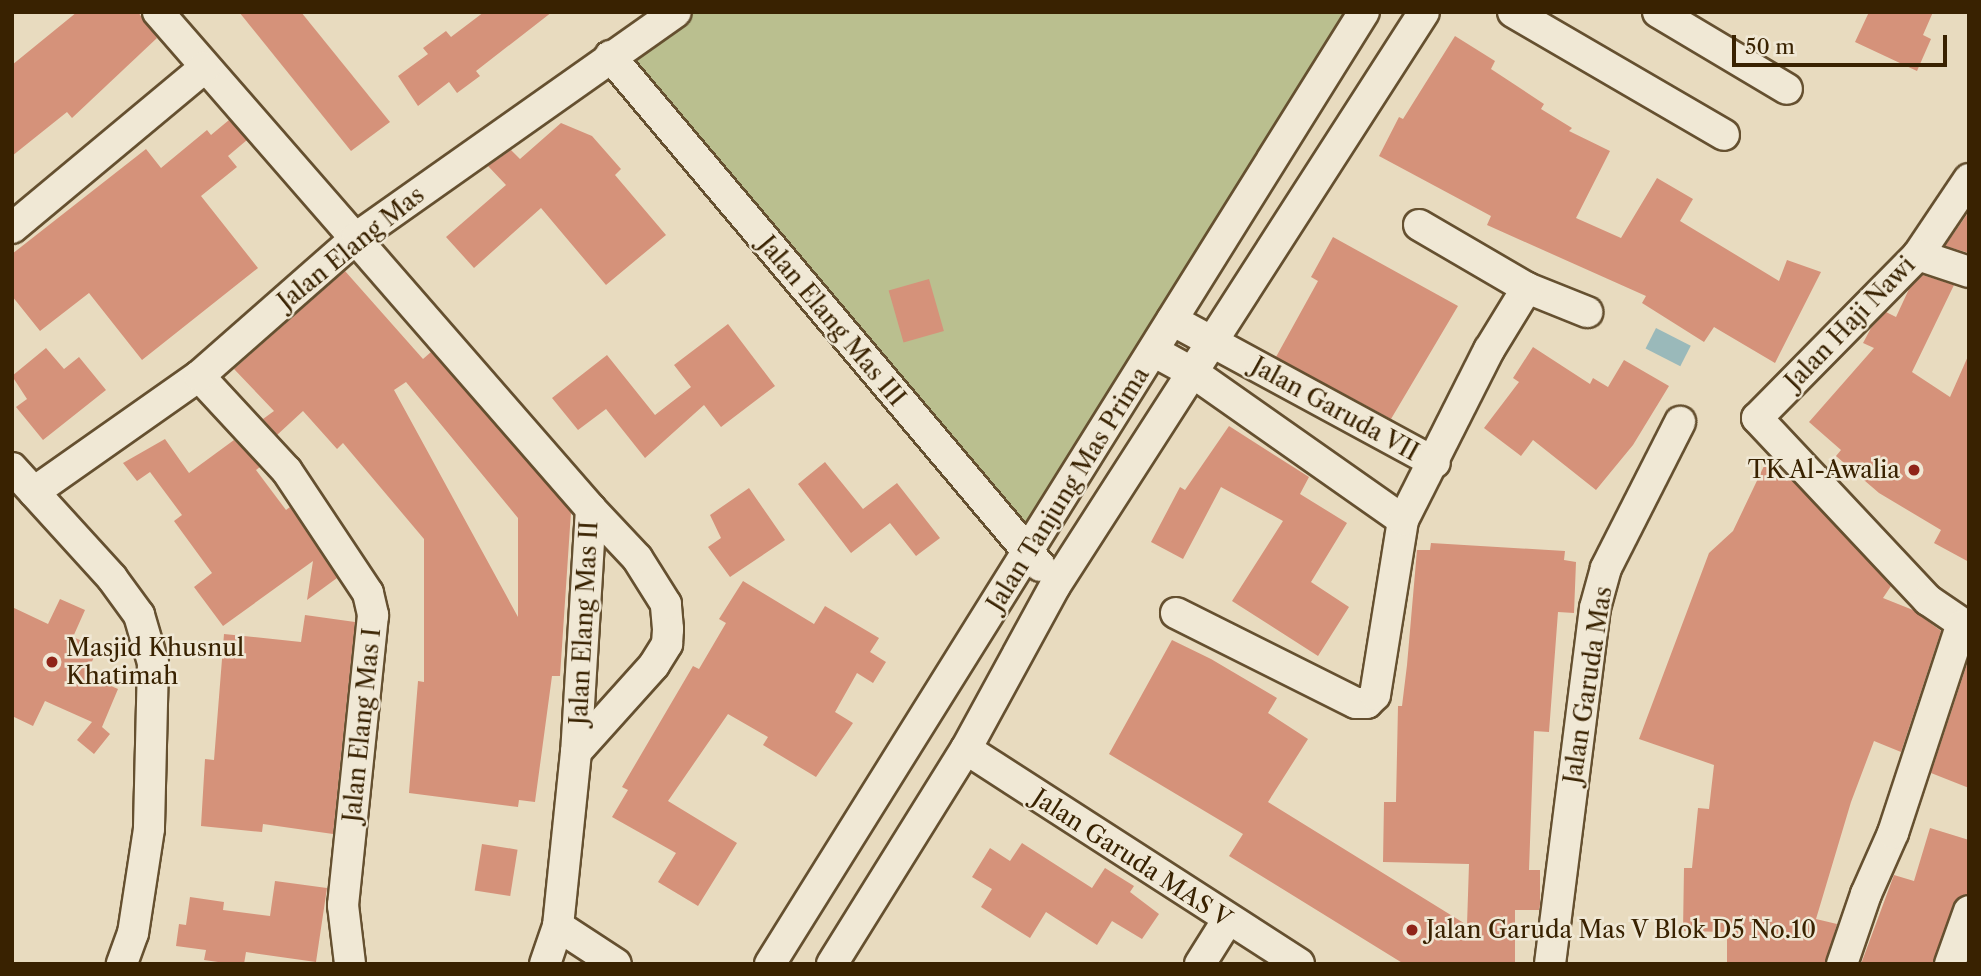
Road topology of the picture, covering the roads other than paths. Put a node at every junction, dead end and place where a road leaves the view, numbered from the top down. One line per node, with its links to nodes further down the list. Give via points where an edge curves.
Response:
1 (158, 12): 8 (street, Jalan Elang Mas II)
2 (676, 12): 7 (street, Jalan Elang Mas)
3 (1364, 12): 19 (street, Jalan Tanjung Mas Prima)
4 (1424, 12): 20 (street, Jalan Tanjung Mas Prima)
5 (1513, 12): 10 (street)
6 (1658, 12): 9 (street)
7 (610, 56): 14 (street, Jalan Elang Mas); 30 (street, Jalan Elang Mas III)
8 (205, 67): 13 (street); 14 (street, Jalan Elang Mas II)
9 (1787, 89)
10 (1724, 135)
11 (1969, 179): 15 (street, Jalan Haji Nawi)
12 (1419, 225): 17 (street)
13 (12, 228)
14 (358, 236): 23 (street, Jalan Elang Mas); 28 (street, Jalan Elang Mas II)
15 (1918, 255): 16 (street); 33 (street, Jalan Haji Nawi, via 1757,418 1888,559)
16 (1969, 272)
17 (1527, 288): 18 (street); 25 (street, Jalan Garuda VII, via 1489,350)
18 (1587, 312)
19 (1172, 320): 20 (street, Jalan Garuda VII); 21 (street, Jalan Tanjung Mas Prima)
20 (1214, 343): 22 (street, Jalan Tanjung Mas Prima); 25 (street, Jalan Garuda VII)
21 (1155, 352): 22 (street); 30 (street, Jalan Tanjung Mas Prima)
22 (1195, 374): 29 (street); 31 (street, Jalan Tanjung Mas Prima)
23 (199, 376): 27 (street, Jalan Elang Mas); 40 (street, Jalan Elang Mas I, via 287,471 368,593 373,615 343,905)
24 (1680, 422): 47 (street, Jalan Garuda Mas, via 1606,568 1595,608)
25 (1435, 463): 29 (street)
26 (12, 468): 27 (street)
27 (34, 492): 39 (street, via 139,615 153,663 149,829 133,933)
28 (591, 509): 35 (street, Jalan Elang Mas II); 35 (street, via 637,558 666,604 668,629 667,644 654,665)
29 (1403, 520): 32 (street, via 1375,695 1367,703 1356,703)
30 (1029, 553): 31 (street, Jalan Elang Mas III); 43 (street, Jalan Tanjung Mas Prima)
31 (1055, 586): 34 (street, Jalan Tanjung Mas Prima)
32 (1176, 613)
33 (1965, 627): 48 (street)
34 (966, 749): 37 (street, Jalan Garuda MAS V); 44 (street, Jalan Tanjung Mas Prima)
35 (576, 752): 38 (street, Jalan Elang Mas II)
36 (1969, 911): 49 (street)
37 (1227, 920): 45 (street); 46 (street, Jalan Garuda MAS V)
38 (558, 926): 41 (street, Jalan Elang Mas II); 42 (street)
39 (122, 964)
40 (350, 964)
41 (545, 964)
42 (616, 964)
43 (770, 964)
44 (832, 964)
45 (1200, 964)
46 (1299, 964)
47 (1550, 964)
48 (1842, 964)
49 (1950, 964)

